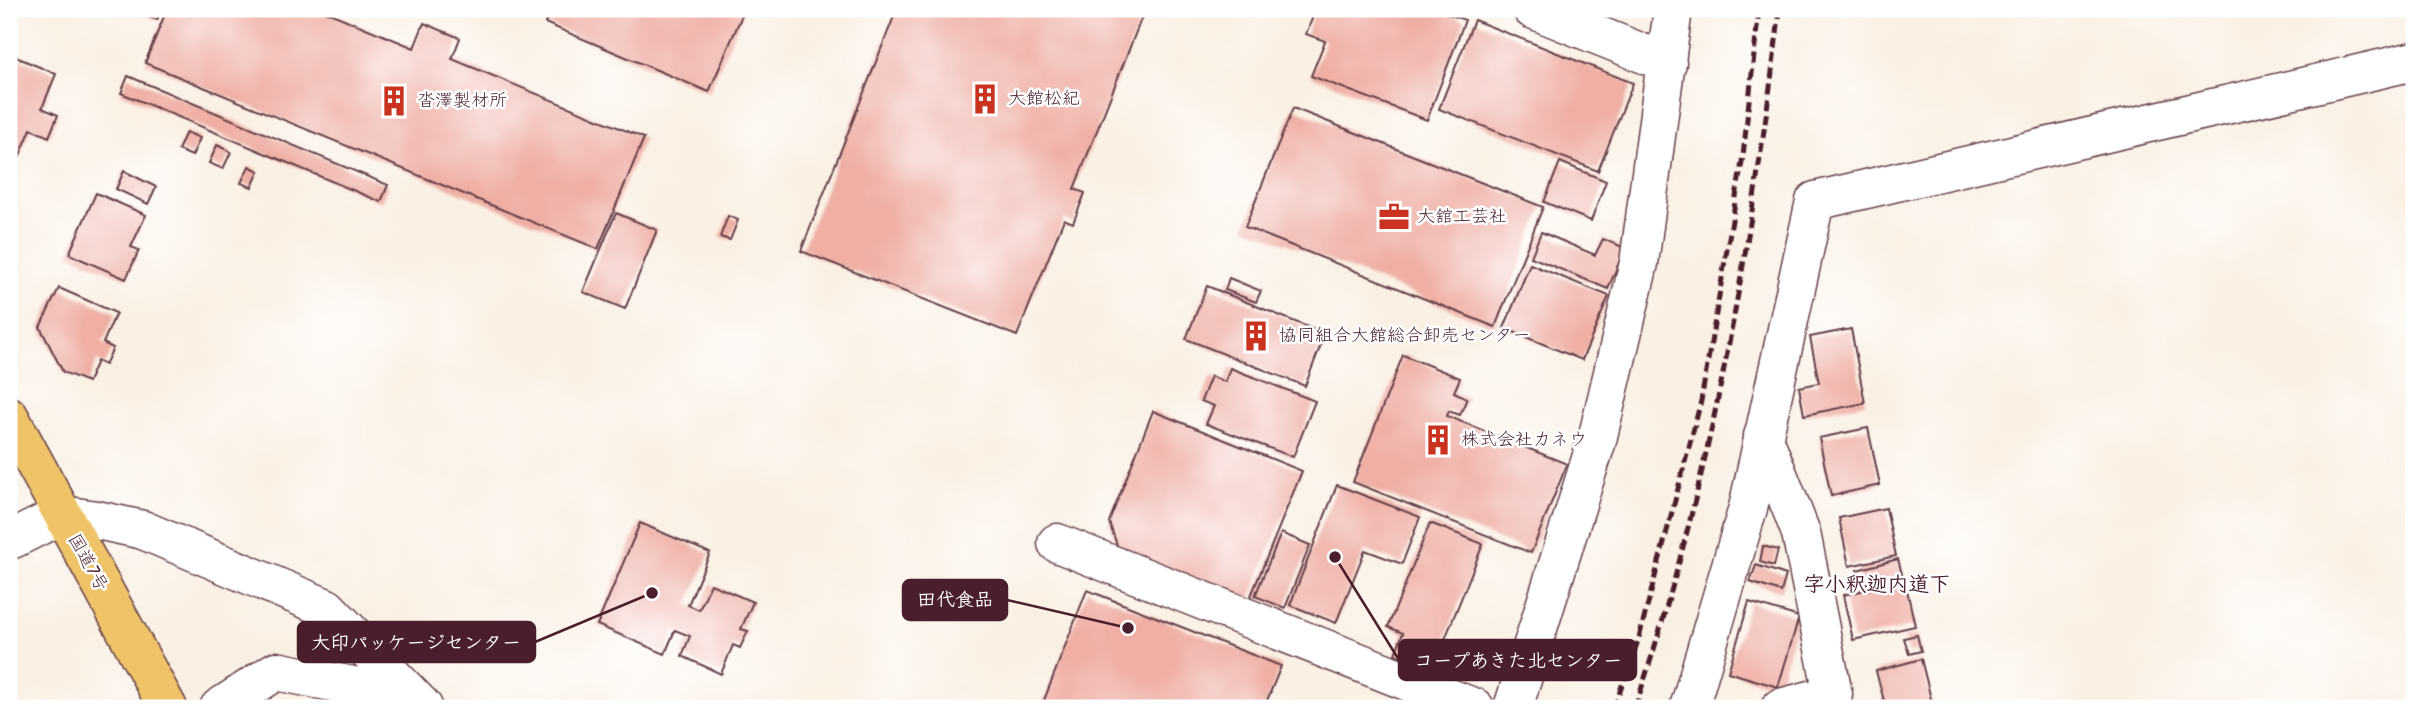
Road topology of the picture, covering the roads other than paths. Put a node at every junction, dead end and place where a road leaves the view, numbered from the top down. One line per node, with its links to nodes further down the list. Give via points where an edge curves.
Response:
1 (1532, 9): 4 (street)
2 (1673, 9): 4 (street)
3 (2414, 61): 6 (street, via 1815,201)
4 (1667, 63): 14 (street, via 1639,263 1597,440)
5 (9, 416): 7 (highway, 国道7号)
6 (1763, 436): 15 (street, via 1748,508); 16 (street, via 1801,533 1833,694)
7 (61, 515): 8 (street); 10 (street, via 143,530 327,608); 11 (highway, 国道7号)
8 (9, 538)
9 (1057, 542): 13 (street)
10 (425, 707): 12 (street, via 353,686 276,671)
11 (167, 708)
12 (219, 708)
13 (1475, 708)
14 (1513, 708)
15 (1689, 708)
16 (1780, 708)

